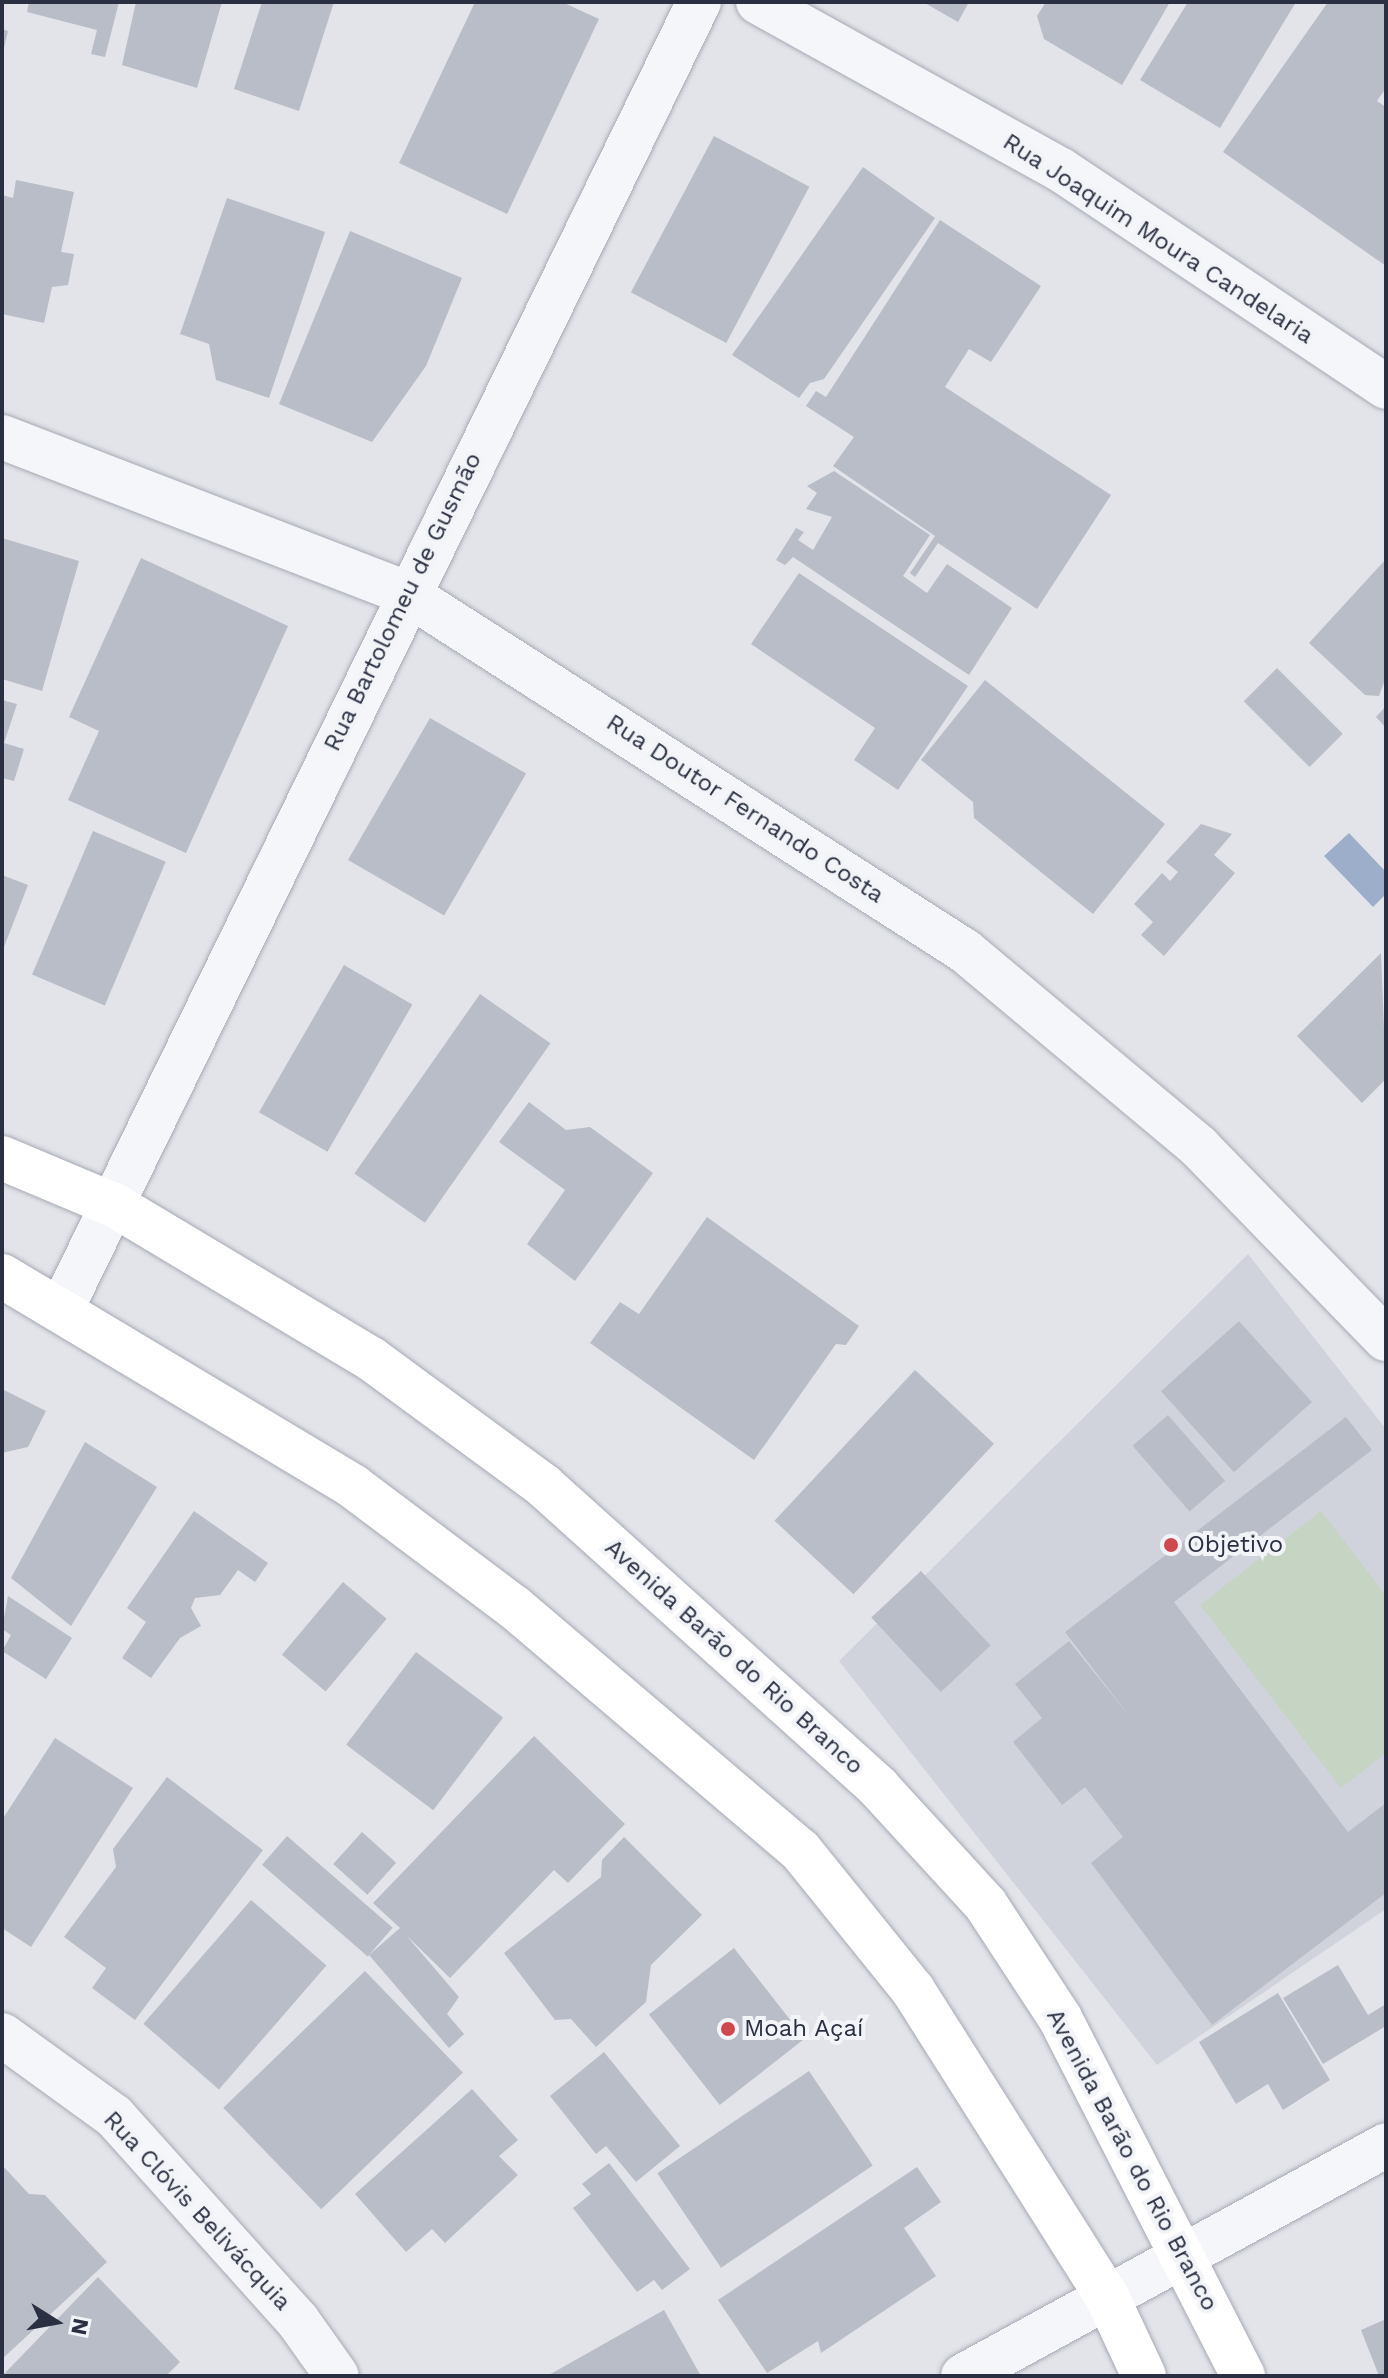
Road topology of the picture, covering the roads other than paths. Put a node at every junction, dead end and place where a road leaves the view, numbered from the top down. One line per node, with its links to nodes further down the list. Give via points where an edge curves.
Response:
1 (699, 2): 5 (street, Rua Bartolomeu de Gusmão)
2 (758, 2): 3 (street, Rua Joaquim Moura Candelaria, via 1061,170)
3 (1386, 387)
4 (2, 437): 5 (street, Rua Doutor Fernando Costa)
5 (406, 593): 7 (street, Rua Bartolomeu de Gusmão); 10 (street, Rua Doutor Fernando Costa, via 965,951 1199,1147)
6 (2, 1158): 7 (main road, Avenida Barão do Rio Branco)
7 (114, 1205): 9 (street, Rua Bartolomeu de Gusmão); 13 (main road, Avenida Barão do Rio Branco, via 370,1358 544,1486 878,1787 986,1905 1052,2005)
8 (2, 1276): 9 (main road)
9 (63, 1306): 14 (main road, via 354,1487 514,1607 800,1850 913,1990)
10 (1386, 1339)
11 (2, 2035): 15 (street, Rua Clóvis Belivácquia, via 114,2116 298,2321)
12 (1386, 2145): 13 (street)
13 (1186, 2259): 14 (street); 18 (main road, Avenida Barão do Rio Branco)
14 (1108, 2299): 16 (street); 17 (main road)
15 (337, 2376)
16 (963, 2376)
17 (1144, 2376)
18 (1243, 2376)

